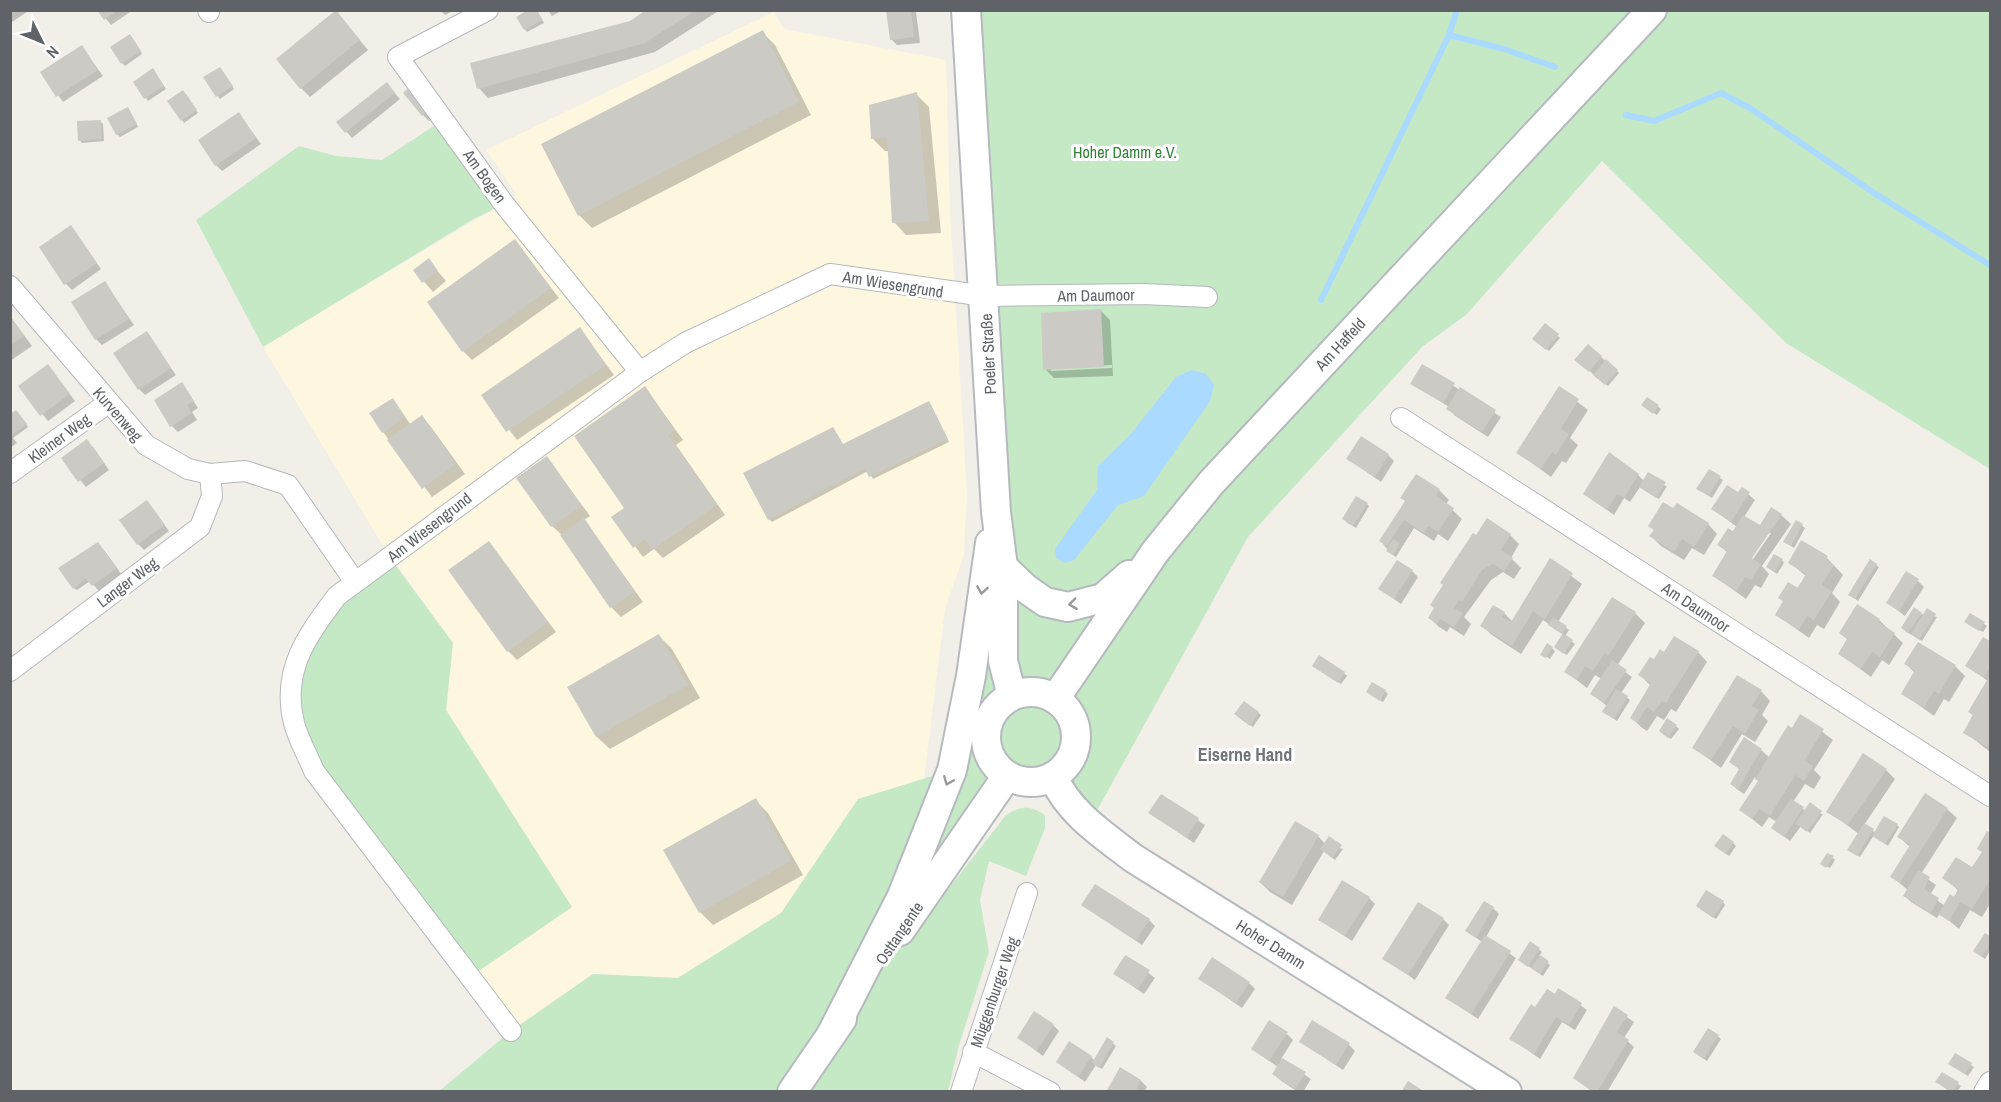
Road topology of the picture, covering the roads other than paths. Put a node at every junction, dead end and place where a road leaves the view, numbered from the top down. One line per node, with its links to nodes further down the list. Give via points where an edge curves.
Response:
1 (488, 10): 7 (street, Am Bogen, via 398,57 504,204)
2 (966, 10): 5 (main road, Poeler Straße)
3 (1652, 10): 13 (main road, Am Haffeld, via 1211,483)
4 (10, 286): 8 (street, Kurvenweg)
5 (985, 296): 6 (street, Am Daumoor); 7 (street, Am Wiesengrund, via 830,274 695,338); 12 (main road, Poeler Straße)
6 (1207, 297)
7 (640, 372): 15 (street, Am Wiesengrund)
8 (108, 403): 10 (street, Kleiner Weg); 11 (street, Kurvenweg, via 146,445 188,469)
9 (1401, 418): 21 (street, Am Daumoor)
10 (10, 473)
11 (210, 474): 15 (street, Kurvenweg, via 245,471 288,485); 16 (street, Langer Weg, via 212,496 200,527)
12 (996, 512): 14 (main road, Poeler Straße); 24 (main road, one-way to 24, via 952,770 902,896)
13 (1155, 552): 14 (main road, one-way to 14, via 1103,598 1068,607 1045,602); 18 (main road, Am Haffeld)
14 (1003, 567): 17 (main road, Poeler Straße, via 1003,662)
15 (355, 582): 23 (street, Am Wiesengrund, via 337,596 309,632 290,677 294,723 314,771)
16 (10, 670)
17 (1012, 696): 18 (main road, via 1030,692); 19 (main road, via 992,714 986,728 990,757)
18 (1055, 699): 20 (main road, via 1068,712 1076,740 1065,768)
19 (1007, 776): 20 (main road, via 1024,782); 24 (main road, Osttangente)
20 (1053, 777): 30 (main road, Hoher Damm, via 1071,808 1133,858)
21 (1990, 796)
22 (1027, 893): 25 (street, Müggenburger Weg)
23 (511, 1031)
24 (832, 1033): 27 (main road, Osttangente)
25 (973, 1052): 28 (street, Müggenburger Weg); 29 (street)
26 (1990, 1082): 31 (street)
27 (792, 1092)
28 (962, 1092)
29 (1050, 1092)
30 (1507, 1092)
31 (1984, 1092)

